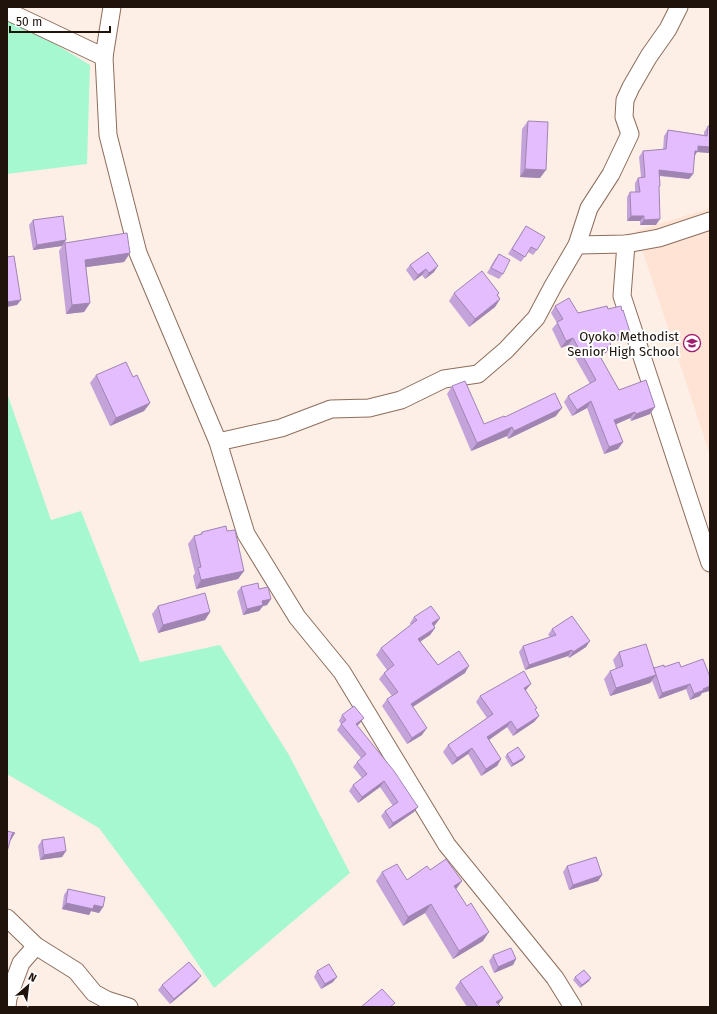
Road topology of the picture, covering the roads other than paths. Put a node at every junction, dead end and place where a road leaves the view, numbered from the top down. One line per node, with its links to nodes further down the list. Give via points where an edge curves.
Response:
1 (112, 7): 4 (street)
2 (679, 7): 7 (street, via 625,100 624,117 630,134 611,174 589,208)
3 (7, 11): 4 (street)
4 (104, 57): 8 (street, via 108,135 138,253)
5 (710, 221): 6 (street, via 659,238)
6 (626, 244): 7 (street); 9 (street, via 622,296)
7 (577, 245): 8 (street, via 536,318 506,350 478,374 444,379 401,400 369,408 331,409 281,428)
8 (218, 442): 14 (street, via 246,534 297,617 342,672 447,845 555,978)
9 (710, 563)
10 (7, 918): 11 (street)
11 (36, 946): 12 (street, via 21,963); 13 (street, via 76,971 94,993)
12 (7, 1007)
13 (129, 1007)
14 (573, 1007)

